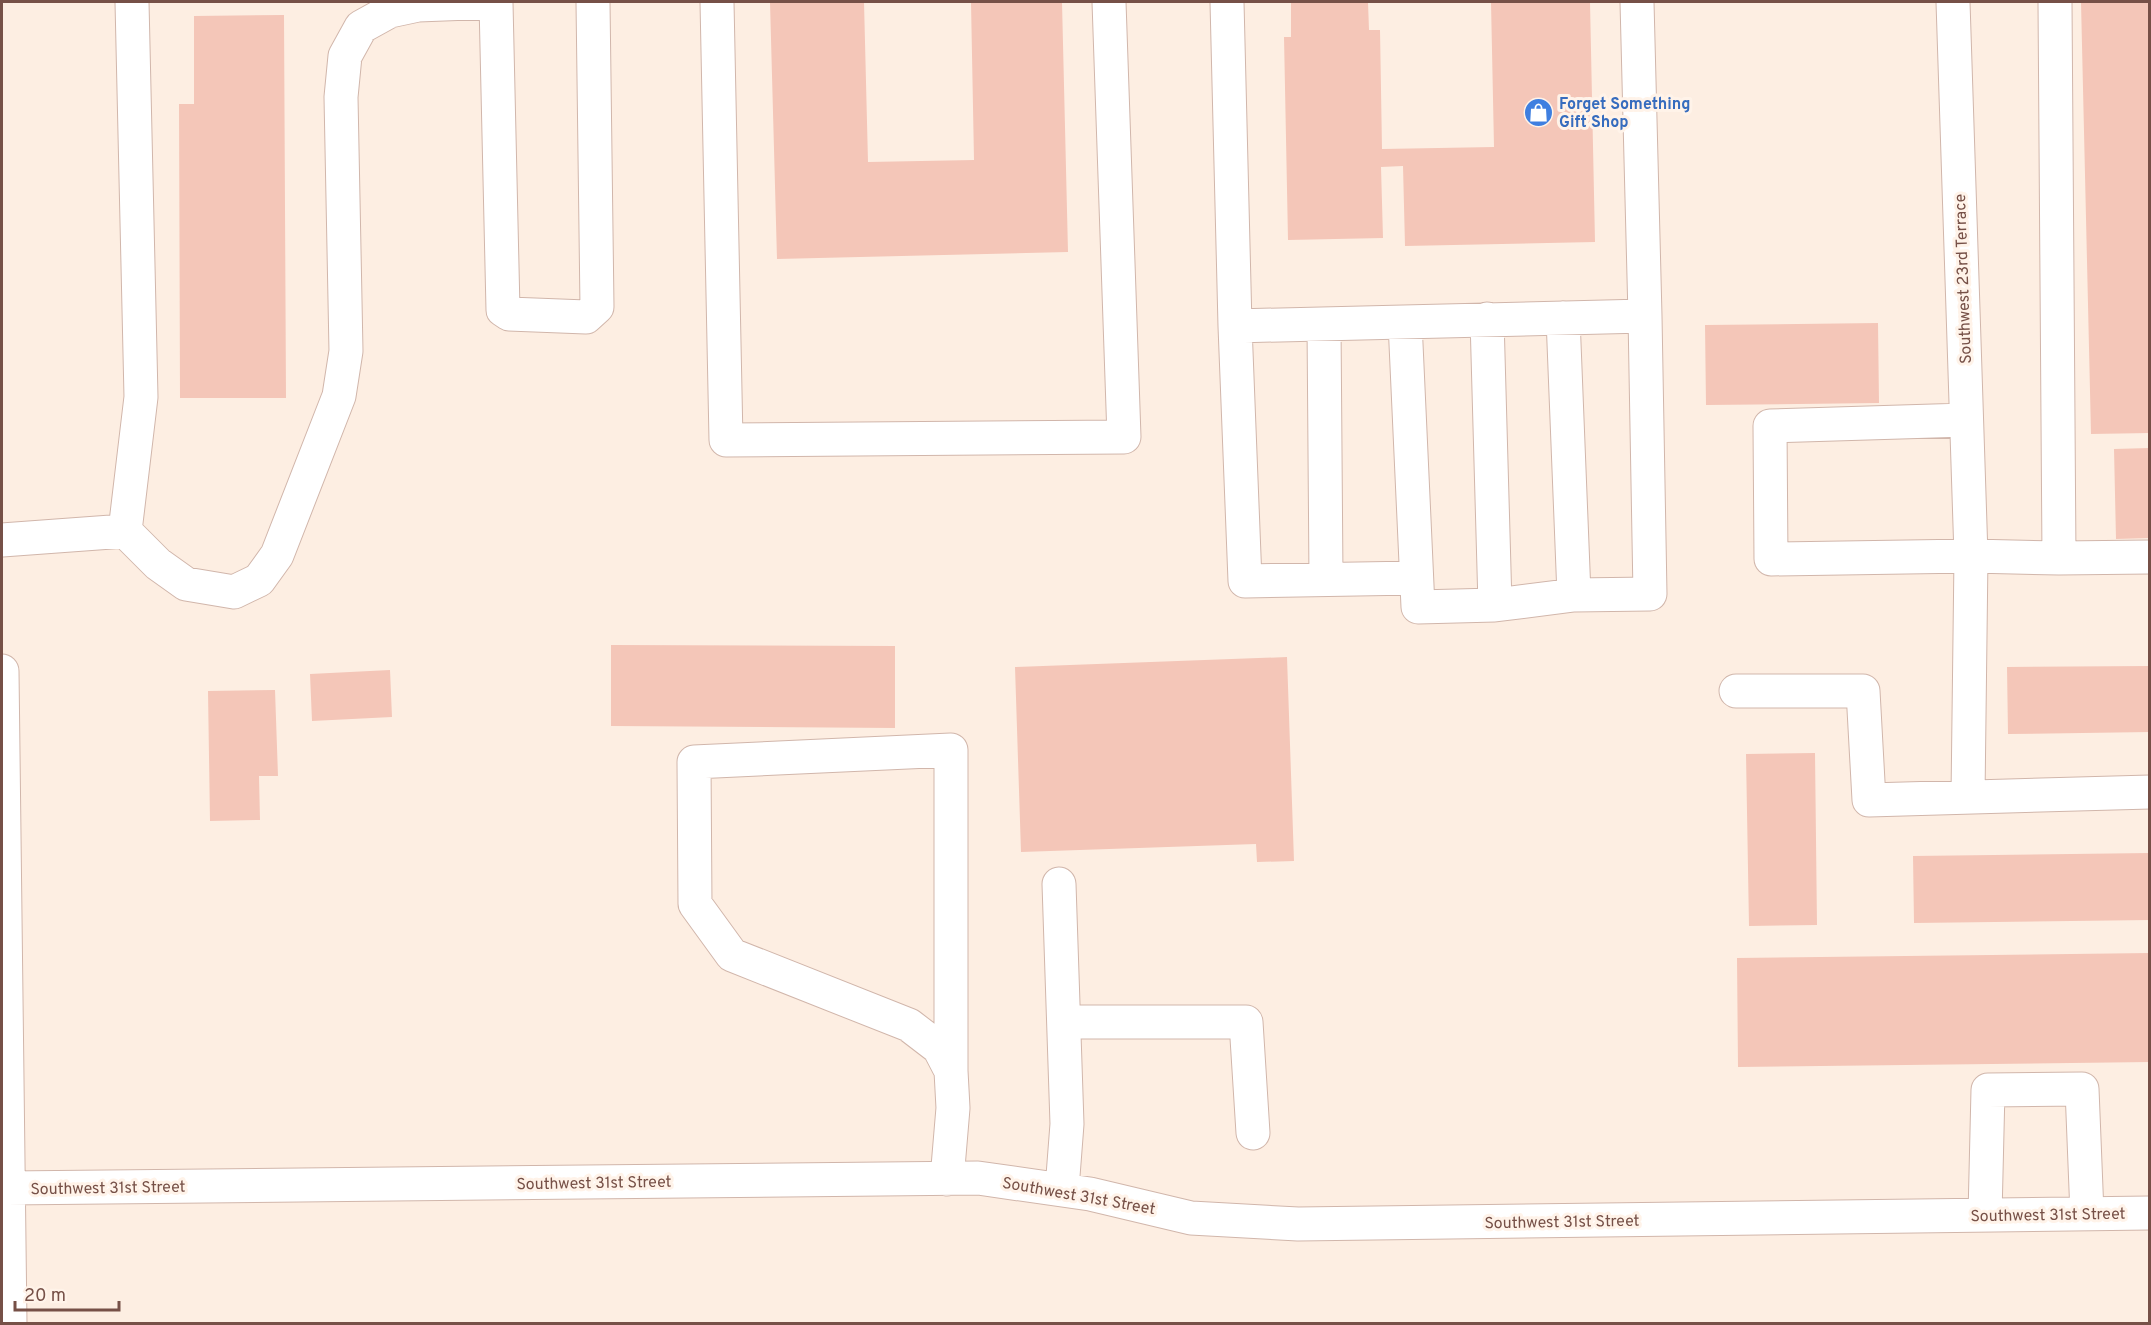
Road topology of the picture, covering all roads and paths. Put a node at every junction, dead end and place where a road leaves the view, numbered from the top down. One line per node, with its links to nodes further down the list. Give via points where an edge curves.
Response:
1 (132, 2): 17 (street, via 141,397)
2 (496, 2): 3 (street, via 503,310 509,314 586,316 597,307); 17 (street, via 418,5 390,11 361,27 345,56 341,97 346,351 339,396 277,555 259,580 234,592 186,584)
3 (593, 2)
4 (717, 2): 5 (street, via 726,440 1124,437)
5 (1109, 2)
6 (1227, 2): 15 (street)
7 (1636, 2): 10 (street)
8 (1953, 2): 16 (street, Southwest 23rd Terrace)
9 (2055, 2): 21 (street)
10 (1645, 316): 11 (street); 24 (street, via 1650,594)
11 (1563, 318): 12 (street); 24 (street)
12 (1486, 319): 13 (street); 25 (street)
13 (1405, 322): 14 (street); 23 (street)
14 (1324, 324): 15 (street); 22 (street)
15 (1235, 326): 22 (street, via 1245,581)
16 (1966, 420): 19 (street, Southwest 23rd Terrace); 19 (street, via 1770,426 1771,559)
17 (124, 531): 18 (street)
18 (2, 540)
19 (1971, 556): 21 (street); 30 (street, Southwest 23rd Terrace)
20 (2150, 557): 21 (street)
21 (2059, 558)
22 (1326, 578): 23 (street)
23 (1416, 578): 25 (street, via 1418,607)
24 (1574, 595): 25 (street)
25 (1495, 605)
26 (2, 671): 28 (street)
27 (1736, 692): 30 (street, via 1863,692 1869,800)
28 (2, 710): 34 (street)
29 (2150, 792): 30 (street)
30 (1968, 797)
31 (1059, 884): 32 (street)
32 (1064, 1022): 35 (street, via 1246,1022); 38 (street, via 1067,1124)
33 (951, 1071): 33 (street, via 939,1048 909,1025 732,955 695,904 694,762 951,750); 36 (street, via 953,1108)
34 (4, 1120): 37 (street)
35 (1253, 1133)
36 (947, 1179): 37 (street, Southwest 31st Street); 38 (street, Southwest 31st Street, via 978,1178)
37 (7, 1188): 42 (street)
38 (1062, 1189): 41 (street, Southwest 31st Street, via 1191,1218 1298,1224)
39 (2150, 1213): 40 (street, Southwest 31st Street)
40 (2087, 1214): 41 (street, Southwest 31st Street); 41 (street, via 2082,1089 1988,1090)
41 (1985, 1215)
42 (10, 1323)

